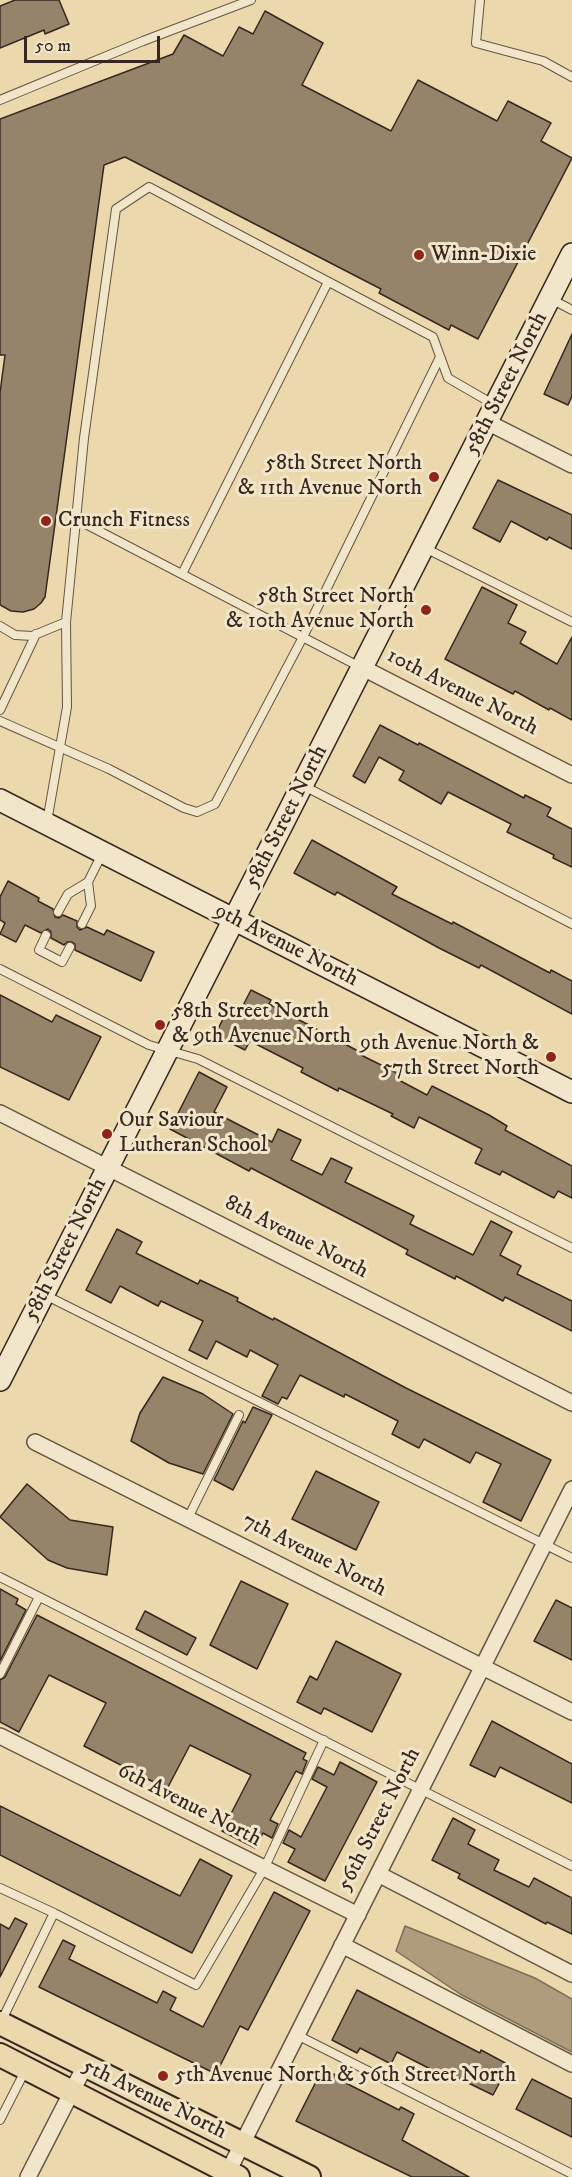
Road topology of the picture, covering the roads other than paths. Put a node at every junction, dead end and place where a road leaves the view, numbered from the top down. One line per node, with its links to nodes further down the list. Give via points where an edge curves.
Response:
1 (251, 0): 4 (lane)
2 (480, 0): 3 (lane, via 476,43 543,61)
3 (572, 77)
4 (0, 100)
5 (570, 264): 7 (street, 58th Street North)
6 (328, 282): 9 (lane, via 433,337); 12 (lane, via 149,187 116,209 88,397); 14 (lane)
7 (550, 298): 8 (lane); 10 (street, 58th Street North)
8 (572, 310)
9 (440, 357): 10 (lane, via 448,378); 19 (lane)
10 (492, 414): 11 (street); 13 (street, 58th Street North)
11 (572, 465)
12 (76, 519): 14 (lane); 15 (lane)
13 (424, 548): 16 (lane); 20 (street, 58th Street North)
14 (182, 574): 19 (lane)
15 (66, 622): 18 (lane); 23 (lane, via 67,707)
16 (572, 622)
17 (0, 626): 18 (lane, via 15,635)
18 (36, 634): 21 (lane)
19 (303, 637): 20 (lane); 23 (lane, via 215,804 204,810 184,808)
20 (363, 668): 24 (street, 10th Avenue North); 25 (street, 58th Street North)
21 (0, 710)
22 (0, 722): 23 (lane)
23 (60, 746): 27 (lane)
24 (572, 775)
25 (303, 785): 31 (street, 58th Street North); 33 (lane)
26 (0, 800): 27 (street, 9th Avenue North)
27 (47, 824): 28 (street, 9th Avenue North)
28 (103, 852): 29 (lane); 31 (street, 9th Avenue North)
29 (88, 882): 30 (lane, via 68,894); 32 (lane, via 91,906)
30 (58, 912)
31 (235, 919): 37 (street, 58th Street North); 38 (street, 9th Avenue North)
32 (82, 924)
33 (572, 924)
34 (46, 935): 35 (lane, via 39,950 54,958 62,962)
35 (70, 947)
36 (0, 969): 37 (lane, via 149,1045)
37 (168, 1050): 40 (street, 58th Street North); 41 (lane, via 198,1059)
38 (572, 1092)
39 (0, 1113): 40 (street, 8th Avenue North)
40 (108, 1168): 42 (street, 58th Street North); 44 (street, 8th Avenue North)
41 (572, 1248)
42 (44, 1294): 43 (street, 58th Street North); 49 (lane)
43 (0, 1380)
44 (572, 1403)
45 (239, 1415): 48 (lane)
46 (35, 1442): 48 (street, 7th Avenue North)
47 (572, 1489): 49 (street, 56th Street North)
48 (188, 1518): 53 (street, 7th Avenue North)
49 (544, 1544): 50 (lane); 53 (street, 56th Street North)
50 (572, 1558)
51 (0, 1577): 52 (lane)
52 (39, 1597): 54 (lane); 57 (lane)
53 (482, 1666): 55 (street, 7th Avenue North); 58 (street, 56th Street North)
54 (0, 1674)
55 (572, 1712)
56 (0, 1736): 60 (street, 6th Avenue North)
57 (324, 1740): 58 (lane); 60 (lane)
58 (421, 1788): 59 (lane); 61 (street, 56th Street North)
59 (572, 1866)
60 (264, 1869): 63 (lane, via 196,1985); 64 (street, 6th Avenue North)
61 (378, 1874): 64 (street, 56th Street North); 66 (street)
62 (0, 1888): 63 (lane)
63 (54, 1913): 67 (lane)
64 (358, 1914): 65 (street, 56th Street North)
65 (342, 1945): 68 (street, 56th Street North); 70 (street)
66 (572, 1974)
67 (0, 2023): 71 (main road, 5th Avenue North)
68 (297, 2035): 75 (street, 56th Street North); 77 (lane)
69 (0, 2055): 72 (main road, 5th Avenue North)
70 (572, 2064)
71 (85, 2066): 73 (street); 75 (main road, 5th Avenue North)
72 (27, 2067): 73 (main road, 5th Avenue North); 74 (lane)
73 (71, 2092): 76 (main road, 5th Avenue North); 78 (street)
74 (0, 2120)
75 (242, 2143): 76 (street, 56th Street North); 79 (main road, 5th Avenue North)
76 (233, 2174)
77 (572, 2174)
78 (28, 2177)
79 (309, 2177)

